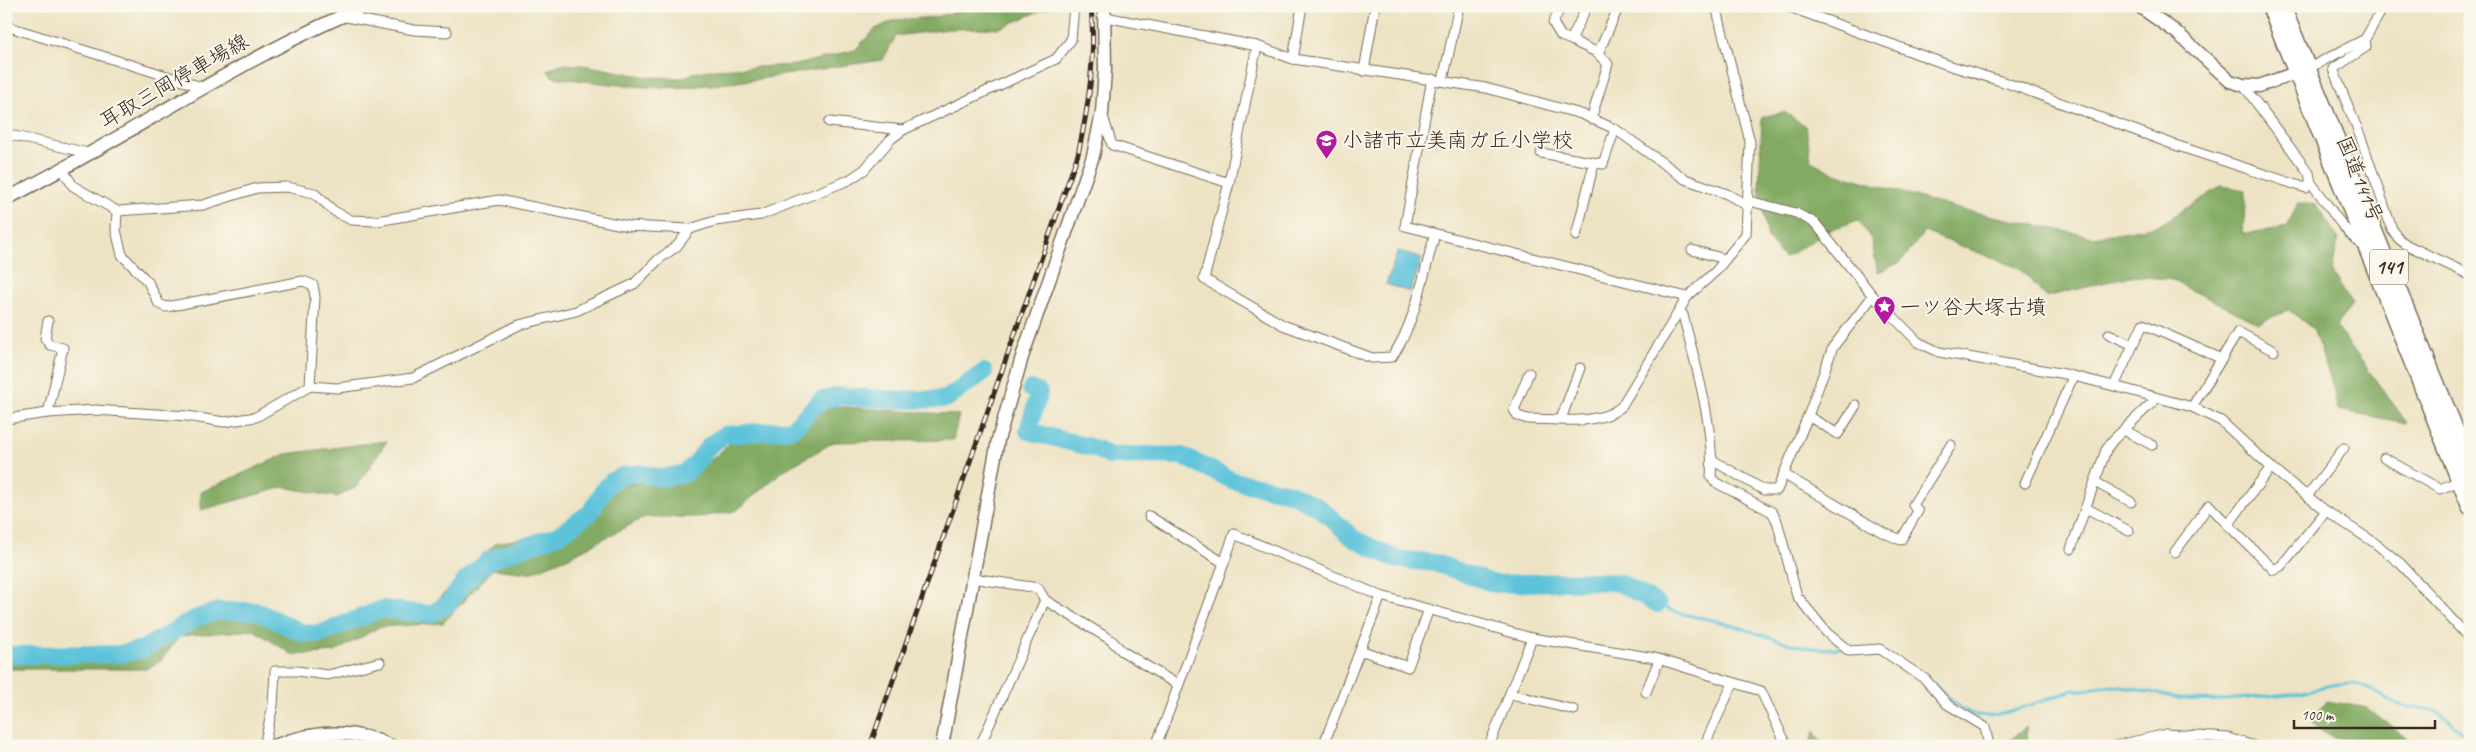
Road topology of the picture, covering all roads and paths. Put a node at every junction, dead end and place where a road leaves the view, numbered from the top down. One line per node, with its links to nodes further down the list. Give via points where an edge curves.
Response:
1 (366, 6): 16 (street, 耳取三岡停車場線)
2 (1074, 6): 33 (street, via 1071,40 1056,59)
3 (1302, 6): 23 (street)
4 (1375, 6): 24 (street)
5 (1459, 6): 27 (street)
6 (1561, 6): 20 (street, via 1553,23 1561,36)
7 (1587, 6): 20 (street)
8 (1716, 6): 43 (street, via 1750,142)
9 (1786, 6): 41 (street, via 2210,156 2306,188)
10 (2139, 6): 28 (street, via 2176,32 2230,81)
11 (2270, 6): 25 (highway, 国道141号 / 141)
12 (2282, 6): 25 (highway, 国道141号 / 141)
13 (2384, 6): 19 (street)
14 (1618, 8): 22 (street)
15 (1104, 11): 21 (street); 30 (street)
16 (341, 16): 18 (street, via 414,30); 29 (street, 耳取三岡停車場線)
17 (6, 26): 29 (street)
18 (447, 32)
19 (2364, 39): 25 (street); 51 (street, via 2366,47 2333,69 2392,229 2407,245)
20 (1571, 40): 22 (street)
21 (1257, 46): 23 (street); 40 (street)
22 (1598, 54): 31 (street, via 1608,64)
23 (1293, 59): 24 (street)
24 (1364, 71): 26 (street)
25 (2302, 71): 28 (street, via 2259,86); 48 (highway, 国道141号 / 141); 78 (highway, 国道141号 / 141)
26 (1432, 79): 27 (street); 46 (street, via 1405,226)
27 (1443, 80): 31 (street, via 1486,88)
28 (2243, 85): 41 (street, via 2309,173)
29 (202, 87): 36 (street, 耳取三岡停車場線)
30 (1102, 114): 40 (street, via 1112,145); 95 (street, via 1093,156 1022,357 998,440)
31 (1591, 119): 34 (street)
32 (829, 122): 33 (street)
33 (903, 130): 45 (street, via 864,170 849,180 761,215 714,221)
34 (1615, 130): 38 (street, via 1604,164); 43 (street, via 1685,179)
35 (6, 134): 36 (street)
36 (88, 153): 39 (street, 耳取三岡停車場線)
37 (1541, 153): 38 (street)
38 (1594, 163): 47 (street)
39 (63, 170): 42 (street, 耳取三岡停車場線); 44 (street, via 73,186)
40 (1229, 183): 46 (street, via 1204,279 1283,325 1372,358 1392,356 1399,347)
41 (2311, 183): 48 (street, via 2349,236)
42 (6, 199)
43 (1749, 204): 50 (street, via 1746,234); 52 (street, via 1796,213 1815,223)
44 (117, 211): 45 (street, via 203,205 257,188 287,187 314,193 334,212 351,220 377,221 499,200 628,226); 63 (street, via 116,230 122,255 148,282 159,304 166,307 303,281 313,285)
45 (690, 229): 63 (street, via 677,246 634,284 576,311 520,325 413,378 337,388)
46 (1435, 234): 53 (street)
47 (1576, 236)
48 (2365, 246): 81 (highway, 国道141号 / 141)
49 (1692, 250): 50 (street)
50 (1725, 259): 53 (street)
51 (2470, 275)
52 (1873, 296): 62 (street, via 1918,342 1939,352); 69 (street, via 1833,347)
53 (1687, 297): 54 (street)
54 (1679, 311): 71 (street, via 1621,407 1596,419); 77 (street, via 1683,315 1699,377)
55 (48, 321): 68 (street, via 45,338 50,345 63,348)
56 (2109, 334): 57 (street)
57 (2133, 344): 59 (street, via 2142,324); 64 (street)
58 (2274, 351): 59 (street, via 2238,332)
59 (2222, 359): 67 (street)
60 (1580, 368): 71 (street)
61 (1529, 373): 71 (street, via 1514,410 1518,416)
62 (2073, 377): 64 (street); 83 (street)
63 (310, 386): 68 (street, via 256,417 224,422 95,410)
64 (2114, 386): 65 (street)
65 (2157, 398): 67 (street); 72 (street)
66 (1856, 405): 69 (street, via 1838,434)
67 (2192, 408): 79 (street, via 2220,421)
68 (48, 413): 70 (street)
69 (1808, 416): 80 (street)
70 (6, 419)
71 (1561, 419)
72 (2124, 430): 74 (street); 82 (street, via 2106,450)
73 (1951, 445): 80 (street, via 1913,505 1918,511 1901,540)
74 (2152, 445)
75 (2344, 448): 84 (street)
76 (2384, 458): 81 (street, via 2440,489)
77 (1712, 460): 80 (street, via 1764,490 1778,490); 120 (street, via 1711,477 1715,482 1772,512 1797,596 1827,633 1849,651 1880,648 1897,659 1925,680 1946,704 1985,727)
78 (2470, 466)
79 (2271, 467): 84 (street); 90 (street)
80 (1785, 475)
81 (2460, 481): 86 (highway, 国道141号 / 141)
82 (2096, 482): 85 (street); 87 (street)
83 (2024, 483)
84 (2307, 496): 88 (street)
85 (2131, 502)
86 (2470, 506)
87 (2086, 508): 91 (street); 92 (street)
88 (2326, 511): 90 (street, via 2281,566 2274,570); 100 (street, via 2401,564)
89 (1149, 516): 94 (street)
90 (2228, 525): 93 (street, via 2209,505)
91 (2129, 531)
92 (2071, 549)
93 (2175, 552)
94 (1224, 563): 96 (street, via 1234,534); 105 (street)
95 (972, 578): 97 (street, via 1038,588); 113 (street)
96 (1381, 596): 98 (street); 101 (street)
97 (1045, 600): 105 (street); 114 (street)
98 (1429, 609): 99 (street); 101 (street, via 1408,667)
99 (1535, 639): 102 (street); 107 (street, via 1532,638)
100 (2470, 639)
101 (1360, 650): 116 (street)
102 (1659, 660): 104 (street); 106 (street)
103 (380, 662): 110 (street, via 328,675 275,672 273,705)
104 (1733, 683): 118 (street); 119 (street, via 1761,691)
105 (1178, 685): 115 (street)
106 (1646, 692)
107 (1511, 694): 108 (street); 117 (street)
108 (1574, 710)
109 (2167, 734): 121 (street); 122 (street); 123 (street, via 2228,738)
110 (264, 746)
111 (274, 746): 112 (street, via 312,734 337,732 379,740)
112 (391, 746)
113 (942, 746)
114 (980, 746)
115 (1156, 746)
116 (1322, 746)
117 (1489, 746)
118 (1704, 746)
119 (1787, 746)
120 (1989, 746)
121 (2114, 746)
122 (2165, 746)
123 (2254, 746)

